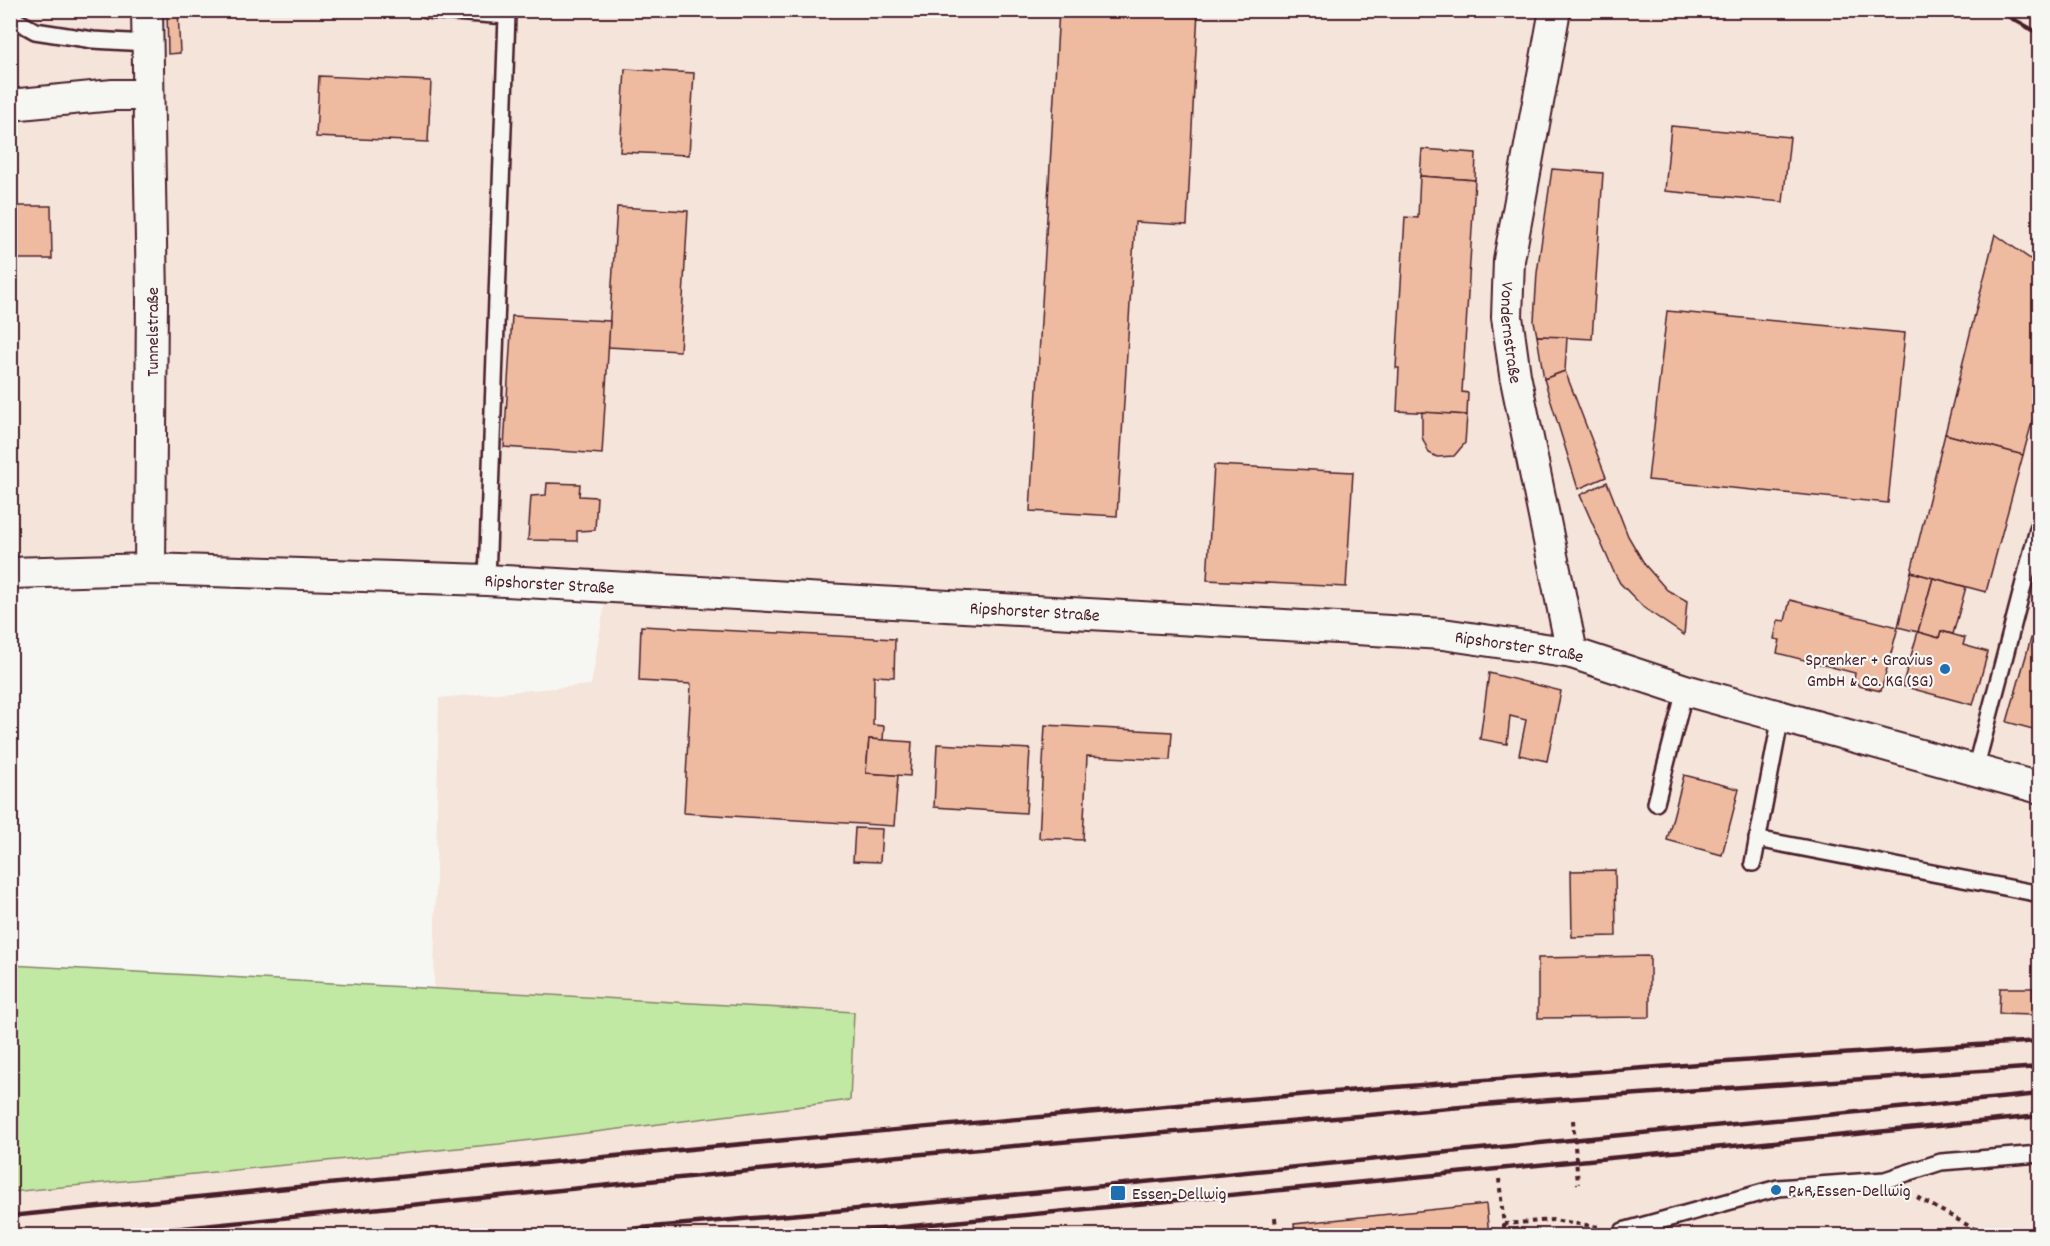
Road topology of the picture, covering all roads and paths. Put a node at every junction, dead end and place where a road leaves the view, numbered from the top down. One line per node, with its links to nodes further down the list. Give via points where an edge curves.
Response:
1 (147, 10): 5 (street, Tunnelstraße)
2 (426, 10): 11 (lane, via 507,16)
3 (1555, 10): 12 (street, Vondernstraße, via 1509,260 1507,317 1515,375)
4 (10, 17): 5 (lane, via 35,31)
5 (147, 43): 6 (street, Tunnelstraße)
6 (148, 95): 7 (street); 9 (street, Tunnelstraße, via 152,299)
7 (10, 105)
8 (2039, 525): 15 (lane)
9 (150, 569): 10 (street, Ripshorster Straße); 11 (street, Ripshorster Straße)
10 (10, 573)
11 (487, 580): 12 (street, Ripshorster Straße, via 1443,634)
12 (1572, 652): 13 (street, Ripshorster Straße)
13 (1685, 690): 14 (street, Ripshorster Straße); 17 (lane)
14 (1781, 716): 15 (street, Ripshorster Straße); 18 (lane)
15 (1975, 770): 16 (street, Ripshorster Straße)
16 (2040, 788)
17 (1656, 803)
18 (1757, 839): 19 (lane); 20 (lane)
19 (1753, 862)
20 (2040, 894)
21 (1573, 1120): 25 (path, bridge)
22 (2040, 1154): 24 (lane, via 1941,1162)
23 (1499, 1179): 27 (path)
24 (1885, 1179): 28 (lane, via 1778,1188); 31 (path)
25 (1578, 1184)
26 (1275, 1218): 29 (path)
27 (1504, 1224): 28 (path, via 1553,1220); 30 (path)
28 (1623, 1231)
29 (1277, 1236)
30 (1505, 1236)
31 (1987, 1236)

